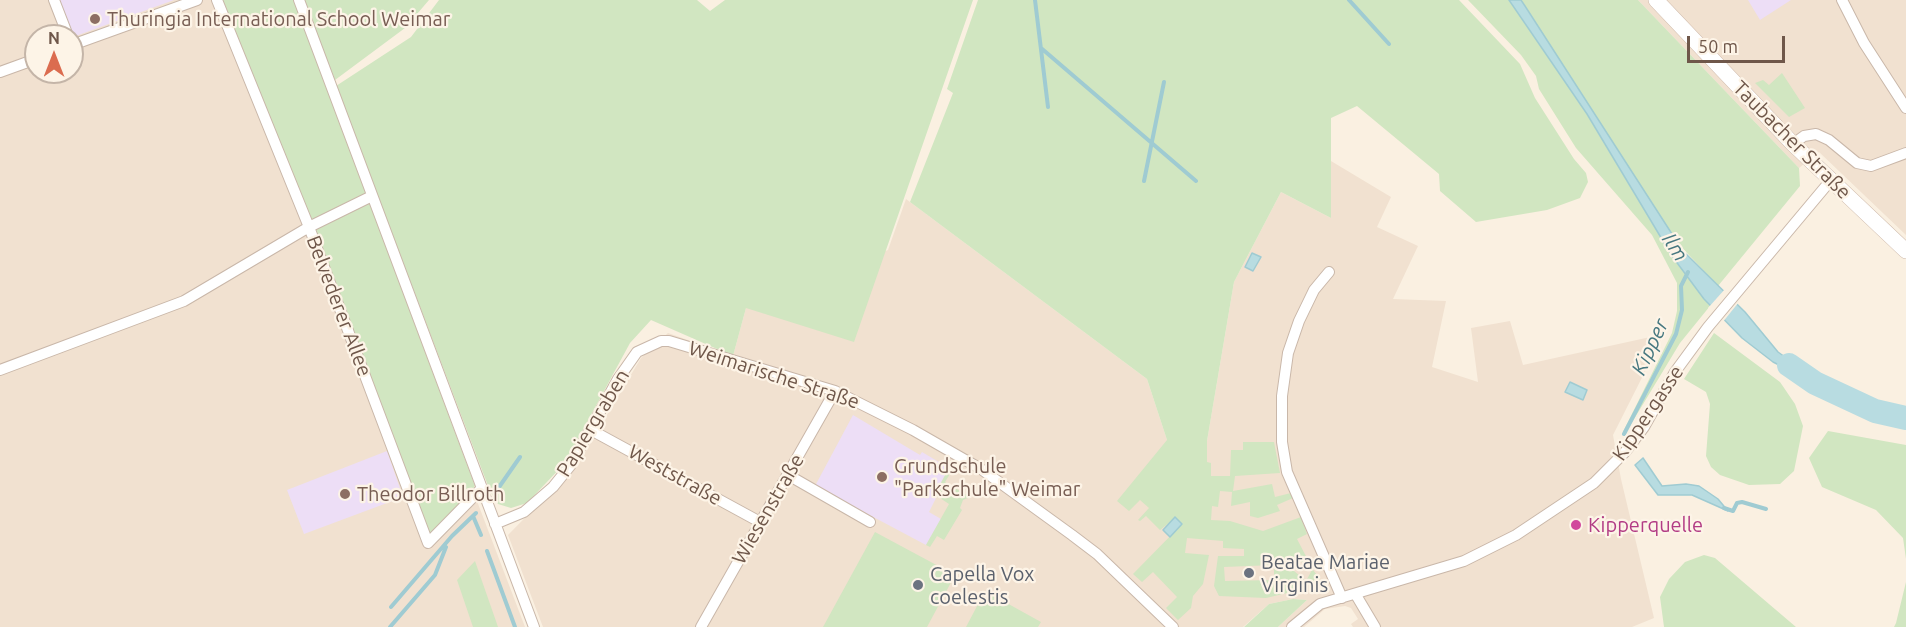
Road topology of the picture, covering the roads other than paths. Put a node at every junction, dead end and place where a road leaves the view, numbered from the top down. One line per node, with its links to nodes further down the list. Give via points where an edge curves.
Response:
1 (54, 0): 7 (street)
2 (197, 0): 8 (street)
3 (217, 0): 16 (street, Belvederer Allee)
4 (299, 0): 15 (street)
5 (1656, 0): 12 (street, Taubacher Straße)
6 (1842, 0): 11 (street)
7 (63, 24)
8 (84, 41)
9 (24, 63): 10 (street)
10 (0, 72)
11 (1906, 108)
12 (1793, 144): 13 (street, via 1816,134 1857,163 1871,166); 14 (street, Taubacher Straße)
13 (1906, 153)
14 (1831, 180): 17 (street, Taubacher Straße); 28 (street, Kippergasse, via 1743,282 1675,372 1644,427 1594,483 1516,535 1464,561)
15 (372, 196): 16 (street); 24 (street)
16 (309, 227): 20 (street, via 183,301); 24 (street, Belvederer Allee, via 428,543)
17 (1906, 251)
18 (1329, 272): 29 (street, via 1314,290 1288,353 1282,396 1282,442 1287,472)
19 (661, 341): 21 (street, Weimarische Straße, via 686,345); 22 (street, Papiergraben, via 637,352)
20 (0, 370)
21 (835, 391): 23 (street, Wiesenstraße); 32 (street, Weimarische Straße, via 913,430 1016,493 1097,554)
22 (591, 430): 25 (street, Weststraße); 27 (street, Papiergraben, via 553,487 524,512)
23 (788, 475): 25 (street, Wiesenstraße); 26 (street)
24 (481, 489): 27 (street)
25 (760, 522): 31 (street, Wiesenstraße)
26 (870, 522)
27 (495, 524): 30 (street)
28 (1356, 595): 29 (street, Kippergasse); 34 (street)
29 (1342, 598): 33 (street, Kippergasse, via 1320,604)
30 (534, 627)
31 (701, 627)
32 (1173, 627)
33 (1292, 627)
34 (1375, 627)

